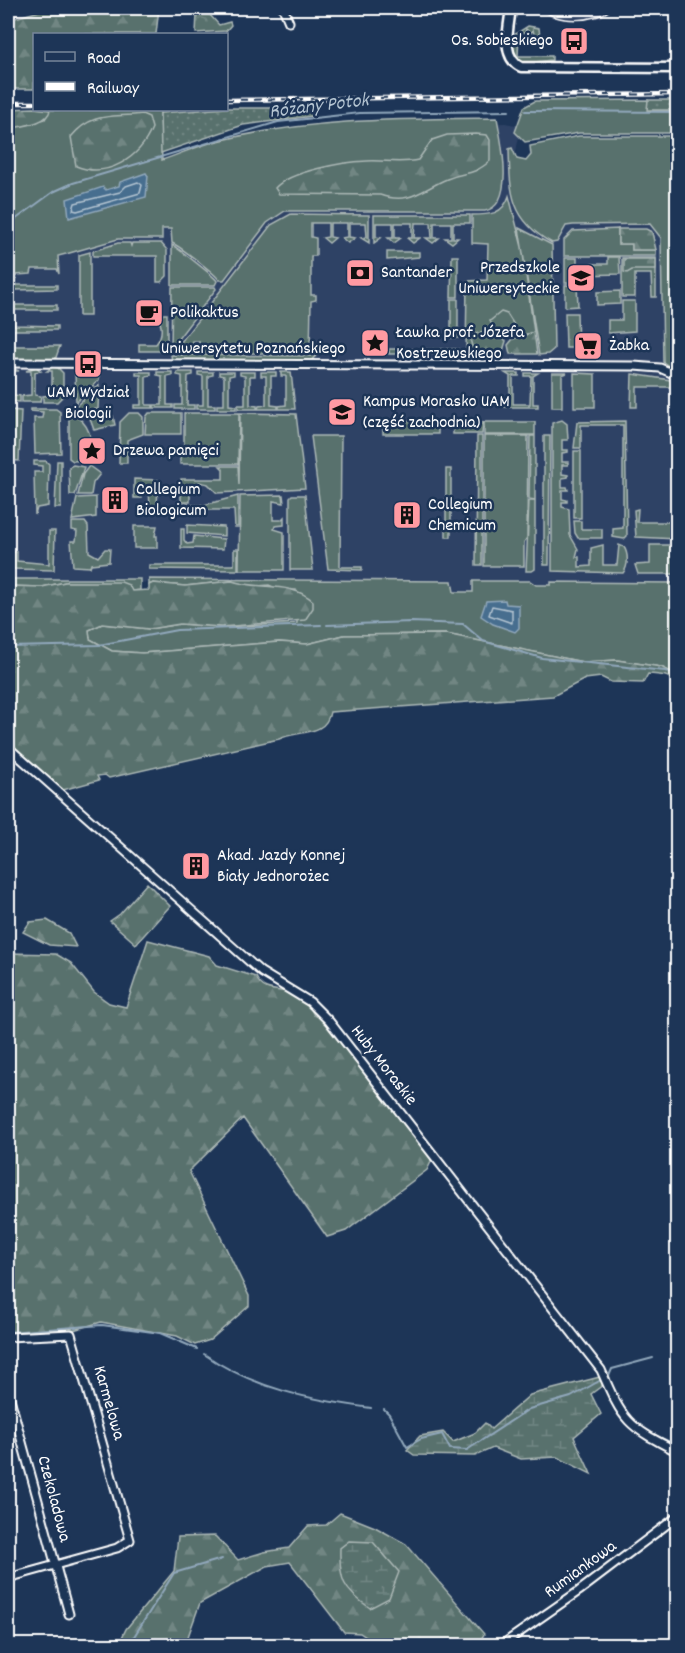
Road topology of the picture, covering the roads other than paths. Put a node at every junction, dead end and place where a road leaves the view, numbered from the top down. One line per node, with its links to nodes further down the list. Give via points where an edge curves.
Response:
1 (283, 8): 3 (street)
2 (511, 8): 4 (street, via 508,52 521,67)
3 (289, 22)
4 (678, 68)
5 (8, 363): 6 (street, Uniwersytetu Poznańskiego, via 634,366 660,368)
6 (677, 376)
7 (8, 747): 10 (street, Huby Moraskie, via 261,972 310,1002 329,1021 601,1370 626,1422)
8 (8, 1337): 12 (street, Karmelowa, via 71,1334 130,1536 129,1542)
9 (8, 1391): 12 (street, Czekoladowa)
10 (678, 1452)
11 (678, 1516): 15 (street, Rumiankowa)
12 (56, 1566): 13 (street); 14 (street, Czekoladowa)
13 (8, 1578)
14 (69, 1614)
15 (500, 1646)

